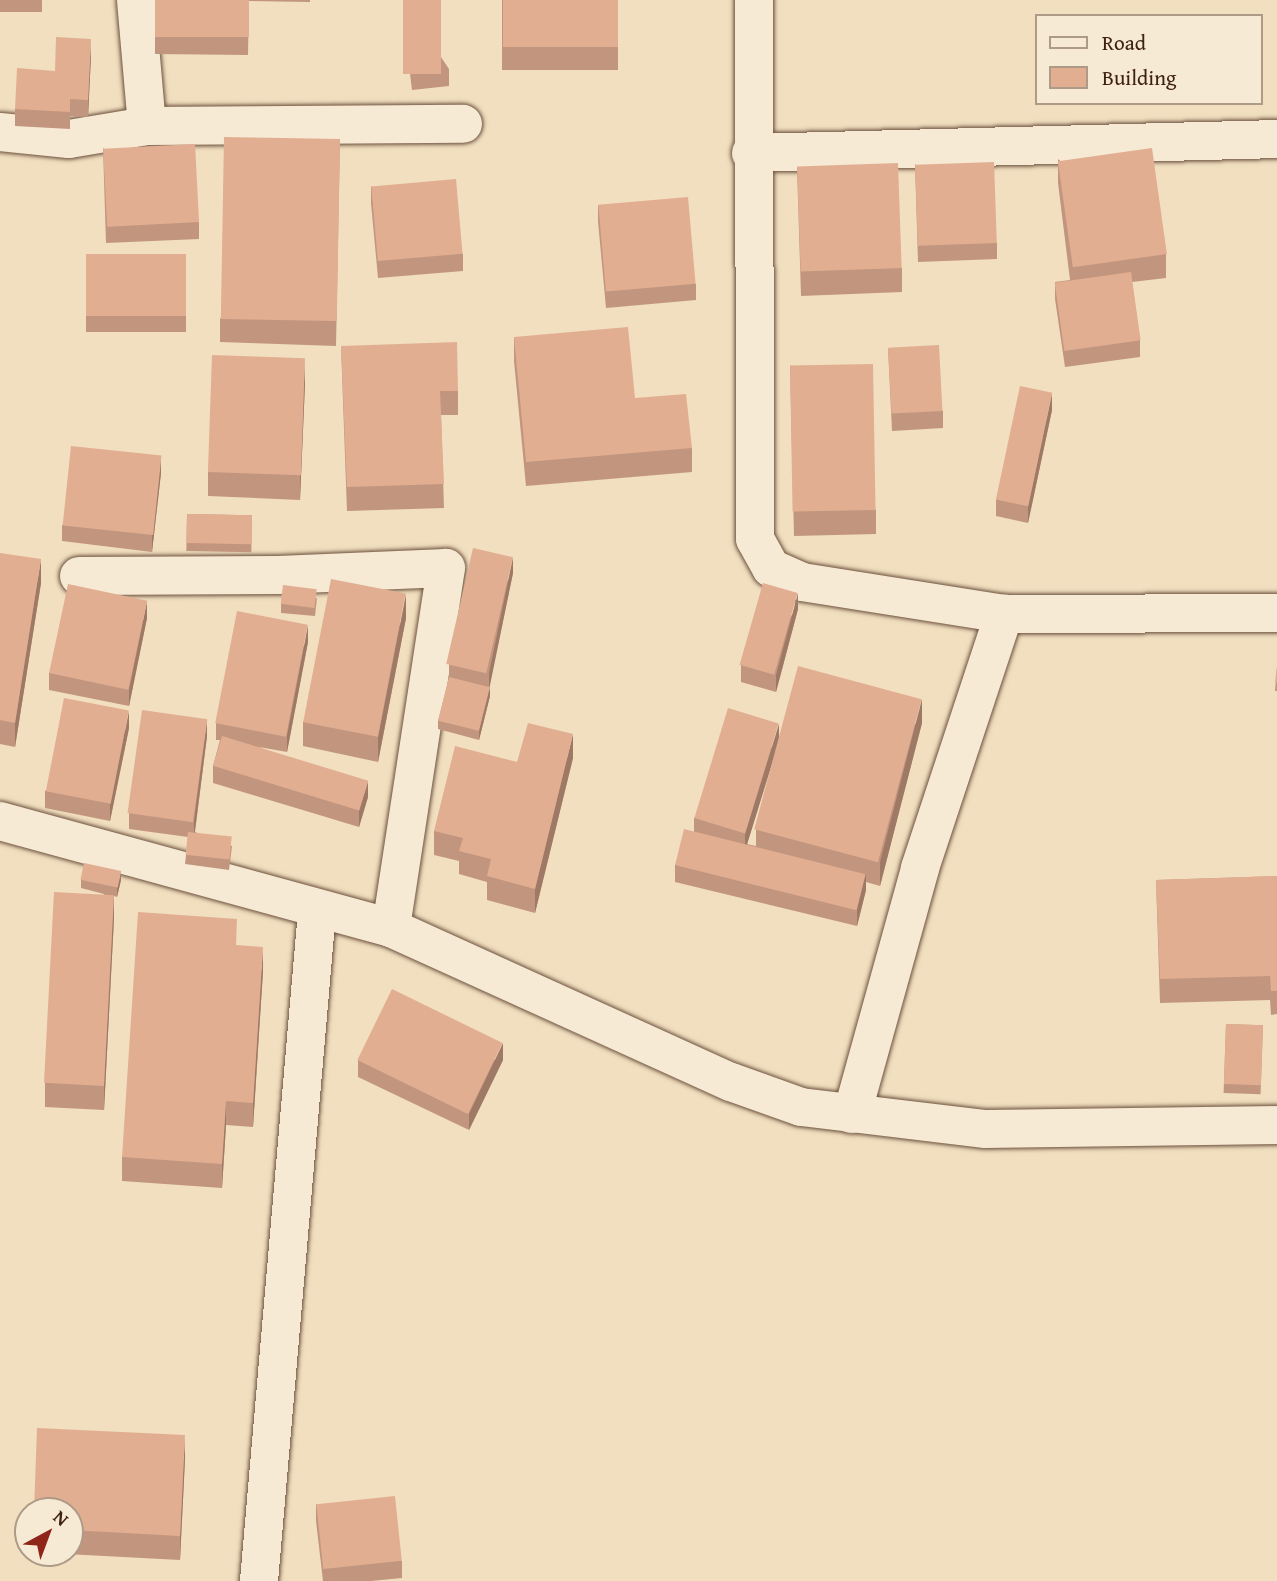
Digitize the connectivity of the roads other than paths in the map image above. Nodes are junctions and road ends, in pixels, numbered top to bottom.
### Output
1 (136, 0) edge
2 (754, 0) edge
3 (463, 124) dead end
4 (147, 126) junction
5 (0, 132) edge
6 (1277, 139) edge
7 (751, 153) junction
8 (79, 576) dead end
9 (1277, 613) edge
10 (1004, 614) junction
11 (0, 821) edge
12 (317, 911) junction
13 (391, 928) junction
14 (852, 1114) junction
15 (1277, 1125) edge
16 (259, 1581) edge

1 - 4 street
2 - 7 street
3 - 4 street
4 - 5 street
6 - 7 street
7 - 10 street
8 - 13 street
9 - 10 street
10 - 14 street
11 - 12 street
12 - 13 street
12 - 16 street
13 - 14 street
14 - 15 street

